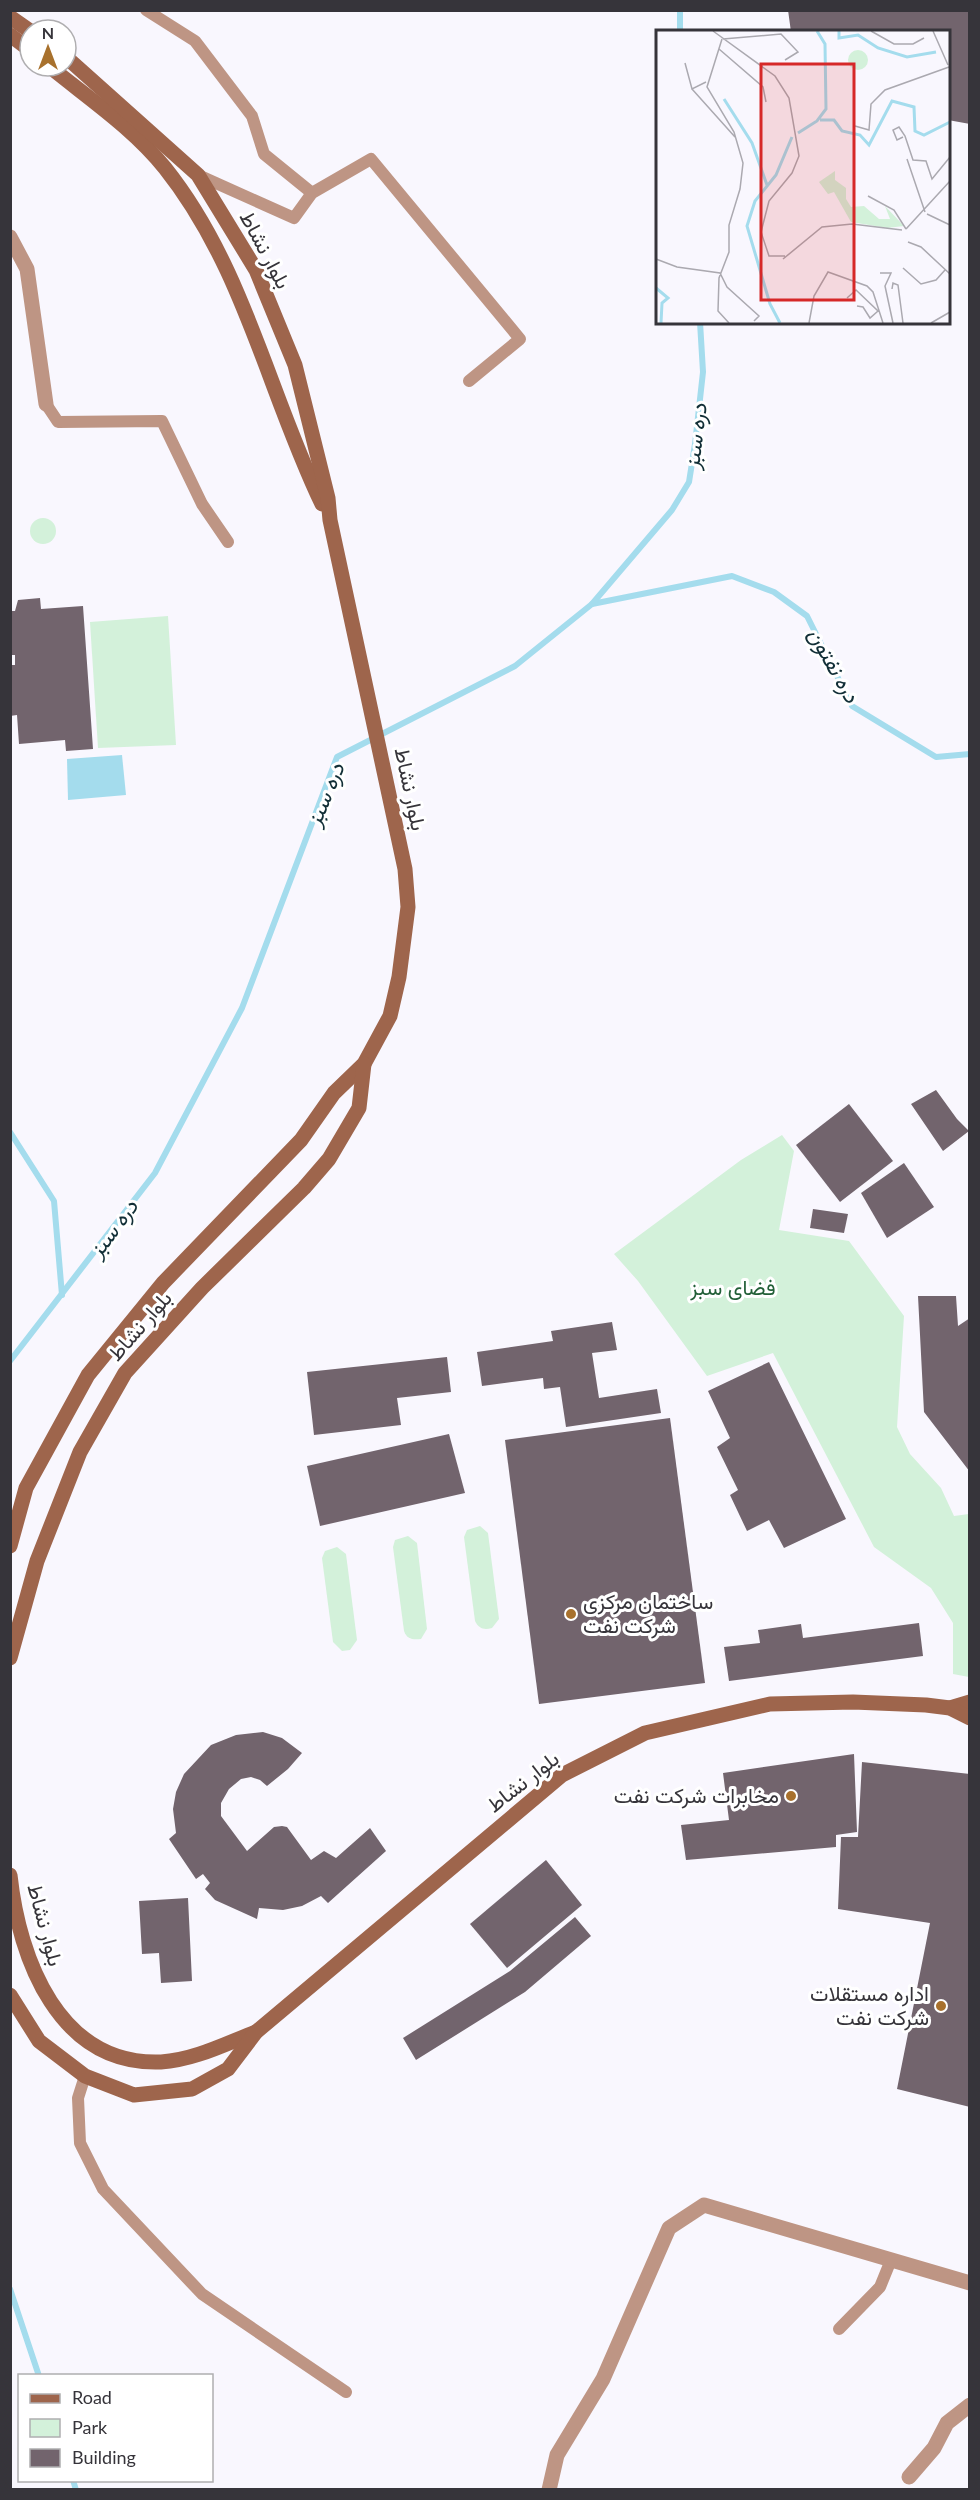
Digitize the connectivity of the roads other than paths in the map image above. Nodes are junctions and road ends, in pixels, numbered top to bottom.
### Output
1 (146, 10) edge
2 (78, 68) edge
3 (64, 78) edge
4 (198, 175) junction
5 (312, 193) junction
6 (10, 237) edge
7 (469, 381) dead end
8 (46, 404) joint
9 (330, 520) junction
10 (228, 542) dead end
11 (364, 1064) junction
12 (10, 1546) edge
13 (10, 1658) edge
14 (969, 1702) edge
15 (950, 1708) junction
16 (969, 1718) edge
17 (10, 1875) edge
18 (10, 1995) edge
19 (256, 2032) junction
20 (85, 2076) junction
21 (891, 2260) junction
22 (969, 2283) edge
23 (839, 2329) dead end
24 (346, 2392) dead end
25 (969, 2405) edge
26 (909, 2477) dead end
27 (549, 2490) edge

1 - 5 lane
2 - 4 main road, بلوار نشاط
3 - 9 main road, بلوار نشاط
4 - 5 lane
4 - 9 main road, بلوار نشاط
5 - 7 lane
6 - 8 street
8 - 10 lane
9 - 11 main road, بلوار نشاط
11 - 12 main road, بلوار نشاط
11 - 13 main road, بلوار نشاط
14 - 15 main road, بلوار نشاط
15 - 16 main road, بلوار نشاط
15 - 19 main road, بلوار نشاط
17 - 19 main road, بلوار نشاط
18 - 20 main road, بلوار نشاط
19 - 20 main road, بلوار نشاط
20 - 24 lane
21 - 22 street
21 - 23 lane
21 - 27 street
25 - 26 street

